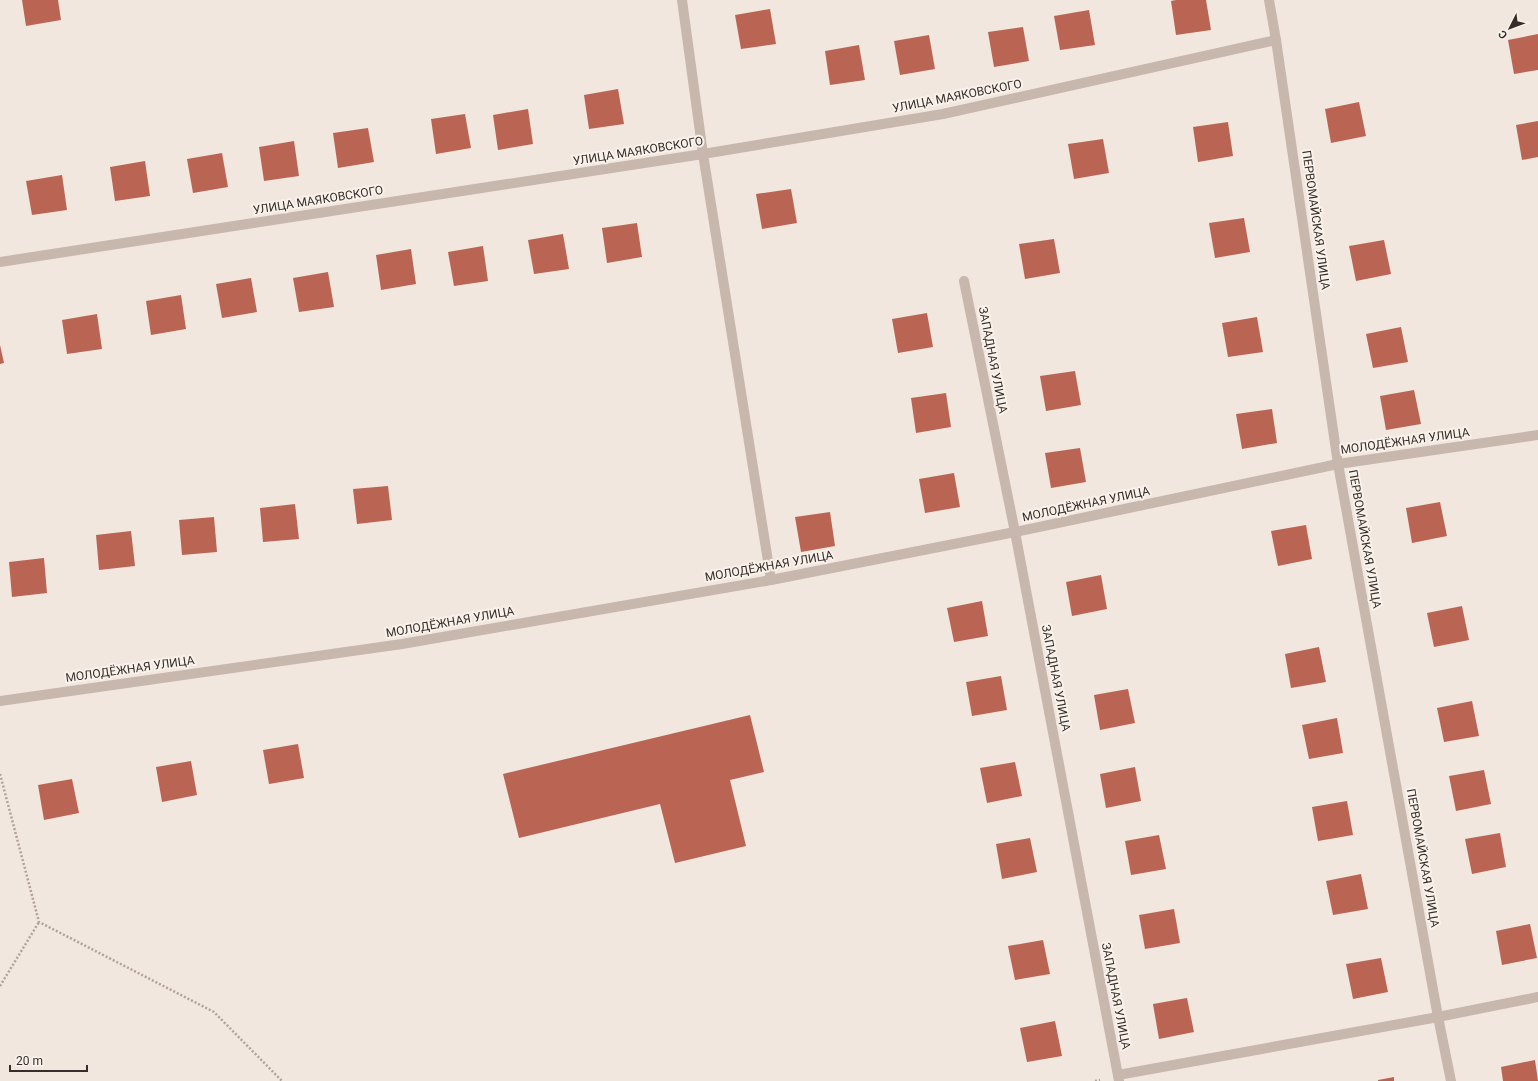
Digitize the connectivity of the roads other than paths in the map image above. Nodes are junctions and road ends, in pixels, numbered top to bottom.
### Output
1 (682, 0) edge
2 (1269, 0) edge
3 (1276, 40) junction
4 (703, 154) junction
5 (0, 262) edge
6 (964, 281) dead end
7 (1538, 435) edge
8 (1338, 464) junction
9 (1015, 532) junction
10 (771, 580) junction
11 (0, 701) edge
12 (1538, 998) edge
13 (1438, 1017) junction
14 (1119, 1078) edge
15 (1451, 1081) edge

1 - 4 street
2 - 3 street, ПЕРВОМАЙСКАЯ УЛИЦА
3 - 4 street, УЛИЦА МАЯКОВСКОГО
3 - 8 street, ПЕРВОМАЙСКАЯ УЛИЦА
4 - 5 street, УЛИЦА МАЯКОВСКОГО
4 - 10 street
6 - 9 street, ЗАПАДНАЯ УЛИЦА
7 - 8 street, МОЛОДЁЖНАЯ УЛИЦА
8 - 9 street, МОЛОДЁЖНАЯ УЛИЦА
8 - 13 street, ПЕРВОМАЙСКАЯ УЛИЦА
9 - 10 street, МОЛОДЁЖНАЯ УЛИЦА
9 - 14 street, ЗАПАДНАЯ УЛИЦА
10 - 11 street, МОЛОДЁЖНАЯ УЛИЦА
12 - 13 street
13 - 14 street
13 - 15 street, ПЕРВОМАЙСКАЯ УЛИЦА

